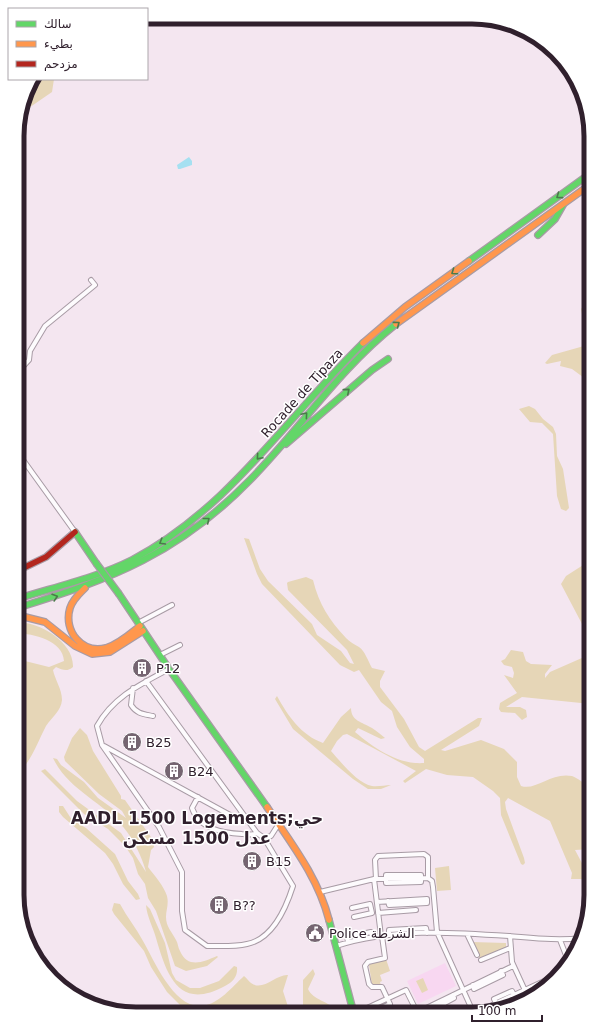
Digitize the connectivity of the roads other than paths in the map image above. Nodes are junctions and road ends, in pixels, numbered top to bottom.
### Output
1 (584, 178) edge
2 (584, 190) edge
3 (584, 193) edge
4 (577, 195) junction
5 (564, 204) junction
6 (538, 235) dead end
7 (91, 280) dead end
8 (388, 358) dead end
9 (24, 365) edge
10 (274, 452) junction
11 (24, 461) edge
12 (75, 532) junction
13 (24, 567) edge
14 (102, 581) junction
15 (24, 597) edge
16 (172, 605) dead end
17 (24, 606) edge
18 (24, 617) edge
19 (140, 627) junction
20 (180, 645) dead end
21 (160, 655) junction
22 (169, 669) junction
23 (146, 681) junction
24 (133, 688) junction
25 (153, 716) dead end
26 (102, 745) junction
27 (198, 797) junction
28 (248, 821) junction
29 (278, 825) junction
30 (257, 833) junction
31 (264, 838) junction
32 (428, 871) junction
33 (428, 878) junction
34 (375, 879) junction
35 (433, 884) junction
36 (320, 892) junction
37 (388, 901) junction
38 (377, 905) junction
39 (352, 908) dead end
40 (371, 908) junction
41 (416, 910) dead end
42 (378, 913) junction
43 (354, 917) dead end
44 (437, 932) junction
45 (467, 934) junction
46 (381, 936) junction
47 (510, 936) junction
48 (575, 939) edge
49 (560, 940) junction
50 (336, 946) junction
51 (510, 948) junction
52 (477, 955) dead end
53 (566, 955) edge
54 (481, 960) dead end
55 (513, 966) junction
56 (543, 982) edge
57 (464, 990) junction
58 (524, 990) junction
59 (526, 993) edge
60 (515, 994) junction
61 (517, 997) edge
62 (388, 998) junction
63 (442, 1002) junction
64 (492, 1005) edge
65 (352, 1007) edge
66 (369, 1007) edge
67 (383, 1007) edge
68 (413, 1007) edge
69 (430, 1007) edge
70 (434, 1007) edge
71 (445, 1007) edge
72 (472, 1007) edge

1 -> 15 main road, Rocade de Tipaza
2 - 4 main road, Rocade de Tipaza
3 - 4 main road
4 - 5 main road, Rocade de Tipaza
5 - 6 main road
10 -> 5 main road, Rocade de Tipaza
7 - 9 street
10 -> 8 main road
14 -> 10 main road, Rocade de Tipaza
11 - 12 street
12 - 13 main road
12 - 19 main road, bridge
17 -> 14 main road, Rocade de Tipaza
14 - 19 main road
16 - 19 street
18 - 19 main road
19 - 21 main road
20 - 21 street
21 - 22 main road
22 - 23 street
22 - 29 main road
23 - 24 street
23 - 28 street
24 - 25 street
24 - 26 street
26 - 27 street
26 - 31 street
27 - 28 street
27 - 30 street
28 - 30 street
29 - 31 street
29 - 36 main road
30 - 31 street
32 - 33 street
32 - 34 street
32 - 35 street
33 - 34 street
33 - 35 street
34 - 36 street
34 - 38 street
35 - 44 street
36 - 50 main road
37 - 37 street
37 - 38 street
38 - 40 street
38 - 42 street
39 - 40 street
40 - 43 street
41 - 42 street
42 - 46 street
44 - 45 street
44 - 46 street
44 - 57 street
45 - 47 street
45 - 52 street
46 - 50 street
46 - 62 street
47 - 49 street
47 - 51 street
48 - 49 street
49 - 53 street
50 - 65 main road
51 - 54 street
51 - 55 street
55 - 57 street
55 - 58 street
56 - 58 street
57 - 63 street
57 - 72 street
58 - 59 street
58 - 60 street
60 - 61 street
60 - 64 street
62 - 66 street
62 - 67 street
62 - 68 street
63 - 69 street
63 - 70 street
63 - 71 street

